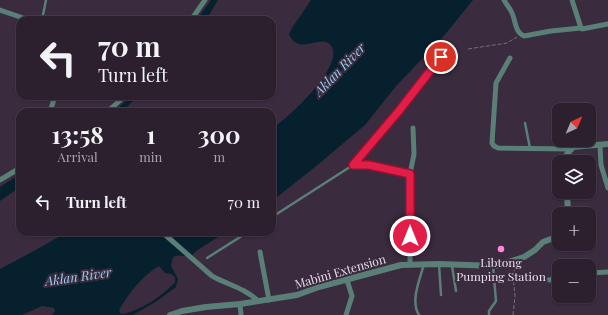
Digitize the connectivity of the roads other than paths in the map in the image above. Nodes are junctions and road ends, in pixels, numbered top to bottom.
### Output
1 (46, 0) edge
2 (205, 0) edge
3 (504, 0) edge
4 (572, 0) edge
5 (0, 10) edge
6 (17, 16) edge
7 (43, 16) edge
8 (194, 16) edge
9 (608, 24) edge
10 (581, 28) junction
11 (441, 57) dead end
12 (510, 58) dead end
13 (120, 100) edge
14 (112, 108) edge
15 (525, 123) dead end
16 (413, 128) dead end
17 (608, 144) edge
18 (600, 145) junction
19 (530, 148) junction
20 (570, 149) junction
21 (567, 155) edge
22 (353, 165) junction
23 (16, 170) edge
24 (410, 174) junction
25 (0, 180) edge
26 (608, 188) edge
27 (276, 214) edge
28 (167, 236) edge
29 (242, 236) edge
30 (552, 239) edge
31 (260, 252) dead end
32 (207, 258) dead end
33 (410, 264) junction
34 (424, 264) junction
35 (439, 264) junction
36 (452, 264) junction
37 (493, 266) junction
38 (608, 272) edge
39 (596, 273) edge
40 (552, 279) edge
41 (348, 280) junction
42 (549, 280) dead end
43 (456, 291) dead end
44 (440, 295) dead end
45 (269, 300) junction
46 (258, 301) junction
47 (240, 304) junction
48 (170, 315) edge
49 (240, 315) edge
50 (346, 315) edge
51 (419, 315) edge
52 (489, 315) edge

1 - 7 lane
2 - 8 street
3 - 10 street
4 - 10 street
5 - 6 street
9 - 10 street
11 - 22 lane
12 - 19 street
13 - 14 street
15 - 19 lane
16 - 24 street
17 - 18 street
18 - 20 street
18 - 26 street
19 - 20 street
20 - 21 street
22 - 24 lane
22 - 27 lane
23 - 25 street
24 - 33 street
28 - 46 street
29 - 32 lane
30 - 37 street, Mabini Extension
31 - 45 street
33 - 34 street, Mabini Extension
33 - 41 street, Mabini Extension
34 - 35 street, Mabini Extension
34 - 51 lane
35 - 36 street, Mabini Extension
35 - 44 lane
36 - 37 street, Mabini Extension
36 - 43 lane
37 - 52 lane
38 - 39 street
40 - 42 street
41 - 45 street, Mabini Extension
41 - 50 street
45 - 46 street, Mabini Extension
46 - 47 street, Mabini Extension
47 - 48 street, Mabini Extension
47 - 49 street

